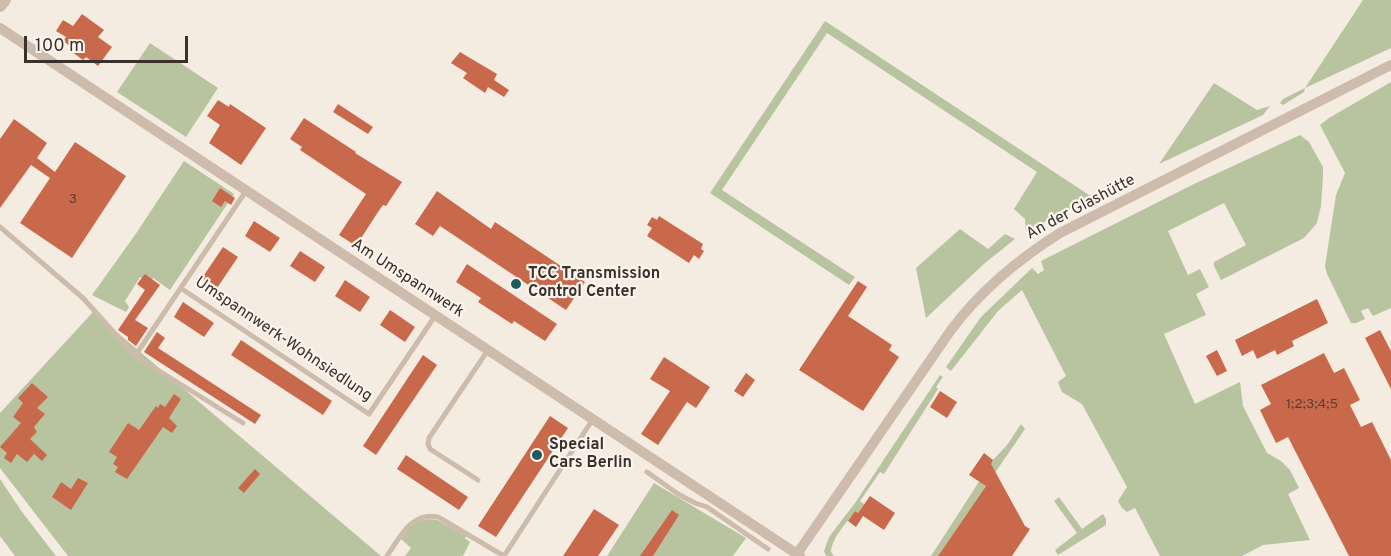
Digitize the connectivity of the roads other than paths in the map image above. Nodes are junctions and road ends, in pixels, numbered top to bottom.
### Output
1 (5, 0) edge
2 (0, 6) edge
3 (0, 28) edge
4 (1391, 64) edge
5 (247, 190) junction
6 (0, 227) edge
7 (182, 289) junction
8 (435, 315) junction
9 (488, 350) junction
10 (135, 356) junction
11 (593, 419) junction
12 (243, 423) dead end
13 (647, 472) dead end
14 (478, 480) dead end
15 (768, 549) dead end
16 (798, 555) edge
17 (387, 556) edge
18 (504, 556) edge

1 - 2 street
3 - 5 street, Am Umspannwerk
4 - 16 street, An der Glashütte
5 - 7 lane, Umspannwerk-Wohnsiedlung
5 - 8 street, Am Umspannwerk
6 - 10 lane
7 - 8 lane, Umspannwerk-Wohnsiedlung
7 - 10 lane
8 - 9 street, Am Umspannwerk
9 - 11 street, Am Umspannwerk
9 - 14 lane
10 - 12 lane
11 - 16 street, Am Umspannwerk
11 - 18 lane
13 - 15 lane
17 - 18 lane

